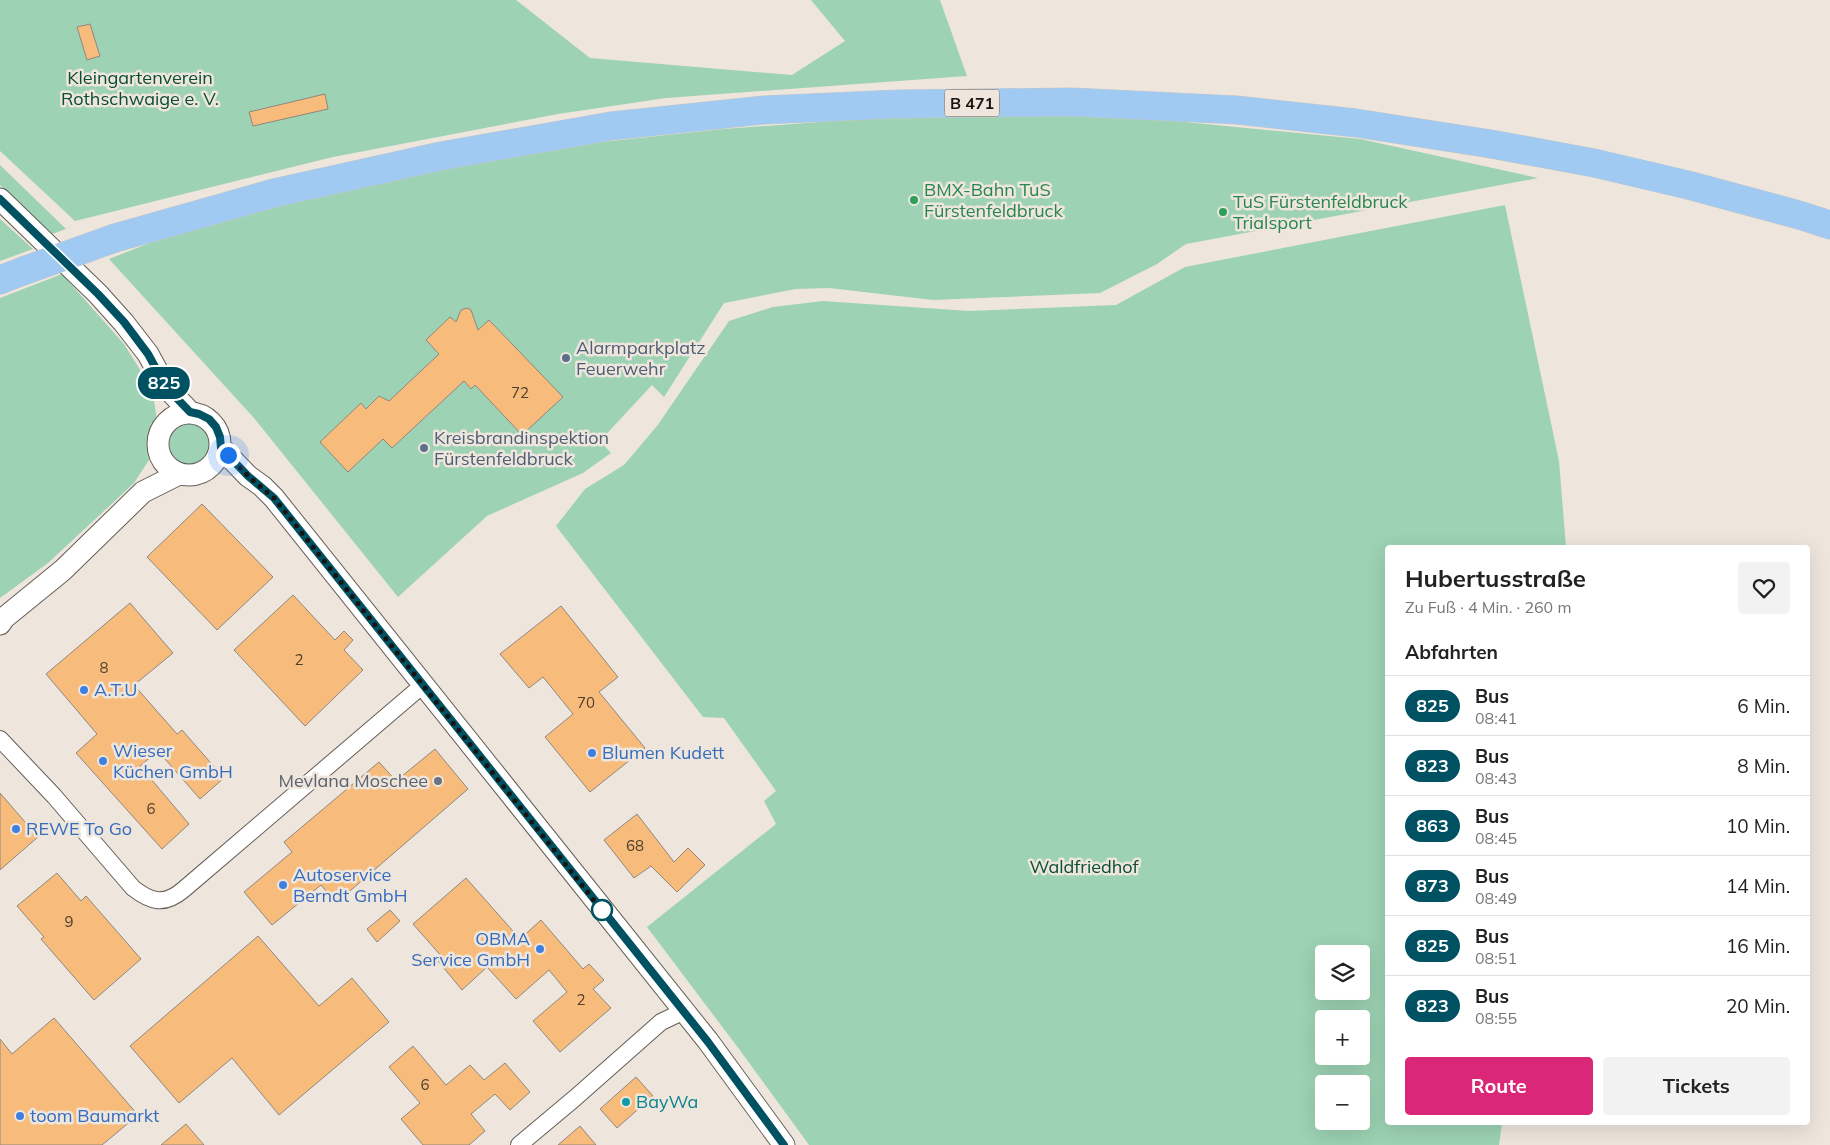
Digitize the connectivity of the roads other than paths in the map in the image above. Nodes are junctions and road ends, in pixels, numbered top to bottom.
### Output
1 (0, 199) edge
2 (1830, 225) edge
3 (12, 276) edge
4 (166, 387) junction
5 (190, 412) junction
6 (167, 421) junction
7 (221, 448) junction
8 (160, 455) junction
9 (208, 469) junction
10 (180, 474) junction
11 (248, 476) junction
12 (143, 492) junction
13 (1, 620) edge
14 (423, 685) junction
15 (1, 740) edge
16 (682, 1012) junction
17 (519, 1145) edge
18 (784, 1145) edge

1 - 4 street
2 - 3 highway, B 471, bridge
4 - 5 street
4 - 6 street
5 - 6 street
5 - 7 street
6 - 8 street
7 - 9 street
7 - 11 street
8 - 10 street
8 - 12 street
9 - 10 street
9 - 11 street
10 - 12 street
11 - 14 street
12 - 13 street
14 - 15 street
14 - 16 street
16 - 17 street
16 - 18 street

